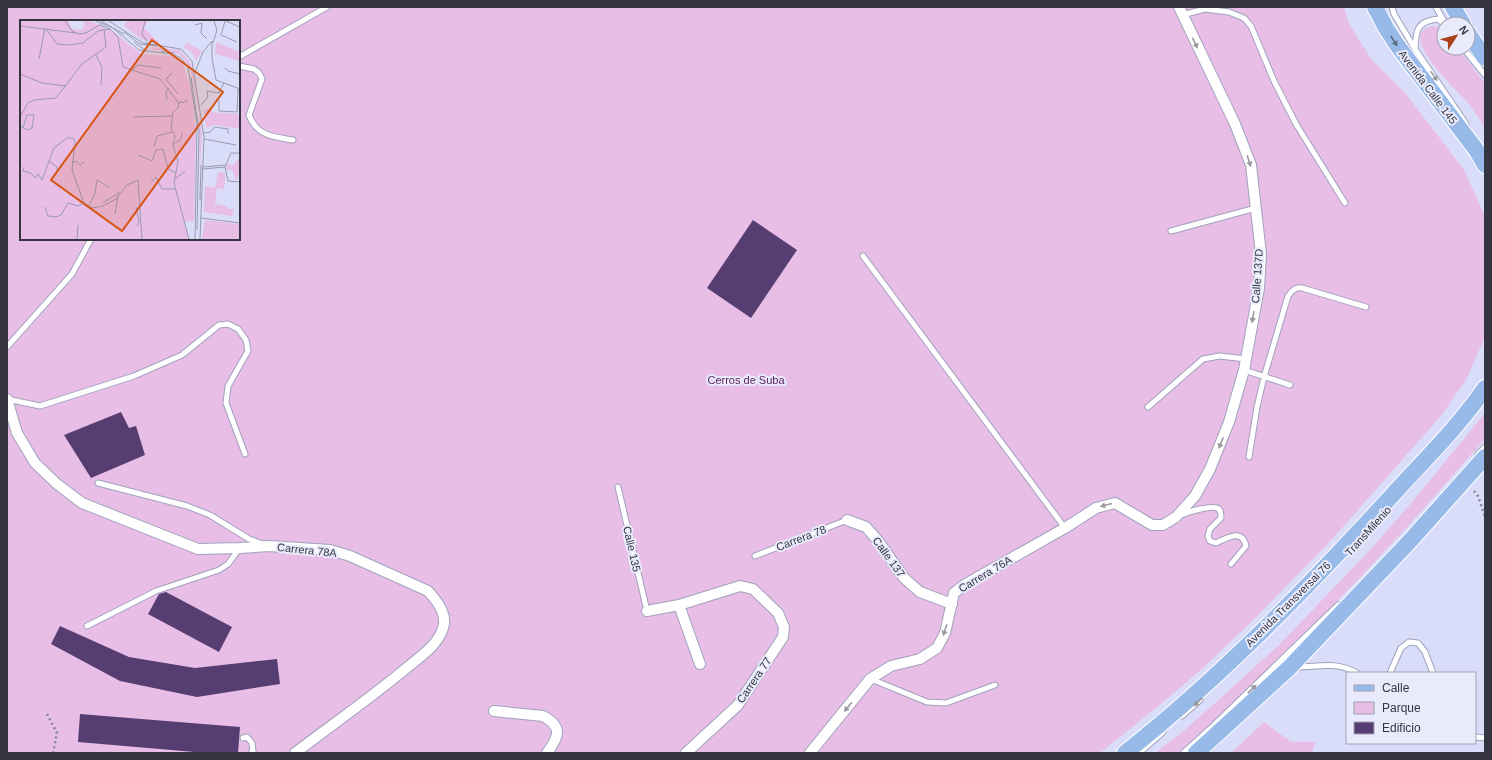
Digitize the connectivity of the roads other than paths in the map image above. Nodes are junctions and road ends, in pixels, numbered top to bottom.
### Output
1 (328, 7) edge
2 (1375, 7) edge
3 (1392, 7) edge
4 (1436, 7) edge
5 (1453, 7) edge
6 (1181, 11) edge
7 (1441, 16) edge
8 (1458, 16) edge
9 (1436, 19) edge
10 (1476, 45) edge
11 (1415, 49) junction
12 (240, 56) edge
13 (1470, 56) edge
14 (1485, 58) edge
15 (240, 66) edge
16 (1485, 75) edge
17 (1471, 131) dead end
18 (293, 140) dead end
19 (1482, 147) dead end
20 (1485, 152) edge
21 (1485, 165) edge
22 (1345, 204) dead end
23 (1256, 208) junction
24 (1171, 231) dead end
25 (90, 240) edge
26 (863, 256) dead end
27 (1366, 307) dead end
28 (7, 347) edge
29 (1246, 359) junction
30 (1244, 370) junction
31 (1264, 377) junction
32 (1290, 385) dead end
33 (1485, 388) edge
34 (7, 399) edge
35 (1148, 407) dead end
36 (1464, 425) dead end
37 (1485, 447) edge
38 (245, 454) dead end
39 (1249, 457) dead end
40 (1480, 457) edge
41 (1424, 470) dead end
42 (98, 483) dead end
43 (618, 487) dead end
44 (1176, 517) junction
45 (847, 520) joint
46 (1152, 525) joint
47 (1065, 528) junction
48 (1413, 528) dead end
49 (269, 546) junction
50 (240, 548) junction
51 (1392, 551) dead end
52 (755, 556) dead end
53 (1231, 564) dead end
54 (1344, 599) dead end
55 (952, 604) junction
56 (679, 605) junction
57 (647, 611) joint
58 (87, 626) dead end
59 (700, 664) dead end
60 (1289, 668) junction
61 (1355, 672) edge
62 (1390, 672) edge
63 (1433, 672) edge
64 (870, 679) junction
65 (995, 685) dead end
66 (1206, 695) dead end
67 (494, 711) dead end
68 (1178, 720) dead end
69 (1166, 729) dead end
70 (243, 738) dead end
71 (251, 753) edge
72 (295, 753) edge
73 (547, 753) edge
74 (686, 753) edge
75 (810, 753) edge
76 (1125, 753) edge
77 (1139, 753) edge
78 (1183, 753) edge
79 (1196, 753) edge

1 - 12 lane
2 -> 21 main road, Avenida Calle 145
3 - 11 lane
4 - 7 lane
5 - 8 main road
6 - 22 lane
6 -> 23 street, Calle 137D
9 - 11 lane
10 - 14 main road
11 -> 17 lane
13 - 16 lane
15 - 18 lane
19 - 20 lane
23 - 24 lane
23 -> 29 street, Calle 137D
25 - 28 lane
26 - 47 lane
27 - 31 lane
29 - 30 street, Calle 137D
29 - 35 lane
30 - 31 lane
30 -> 44 street, Calle 137D
31 - 32 lane
31 - 39 lane
33 - 76 main road, Avenida Transversal 76
34 - 38 lane
34 - 50 street, Carrera 78A
36 - 41 lane
37 - 40 lane
40 - 60 main road
42 - 49 lane
43 - 57 lane, Calle 135
44 - 46 street, Calle 137D
44 - 53 lane
45 - 52 lane, Carrera 78
45 - 55 street, Calle 137
46 -> 47 street, Carrera 76A
47 - 55 street, Carrera 76A
48 - 51 lane
49 - 50 street, Carrera 78A
49 - 72 street, Carrera 78A
50 - 58 lane
78 -> 54 lane
55 -> 64 street, Carrera 76A
56 - 57 street
56 - 59 street
56 - 74 street, Carrera 77
60 - 61 lane
60 - 79 main road
62 - 63 lane
64 - 65 lane
64 -> 75 street, Carrera 76A
66 -> 68 lane
67 - 73 street
69 - 77 lane
70 - 71 lane

